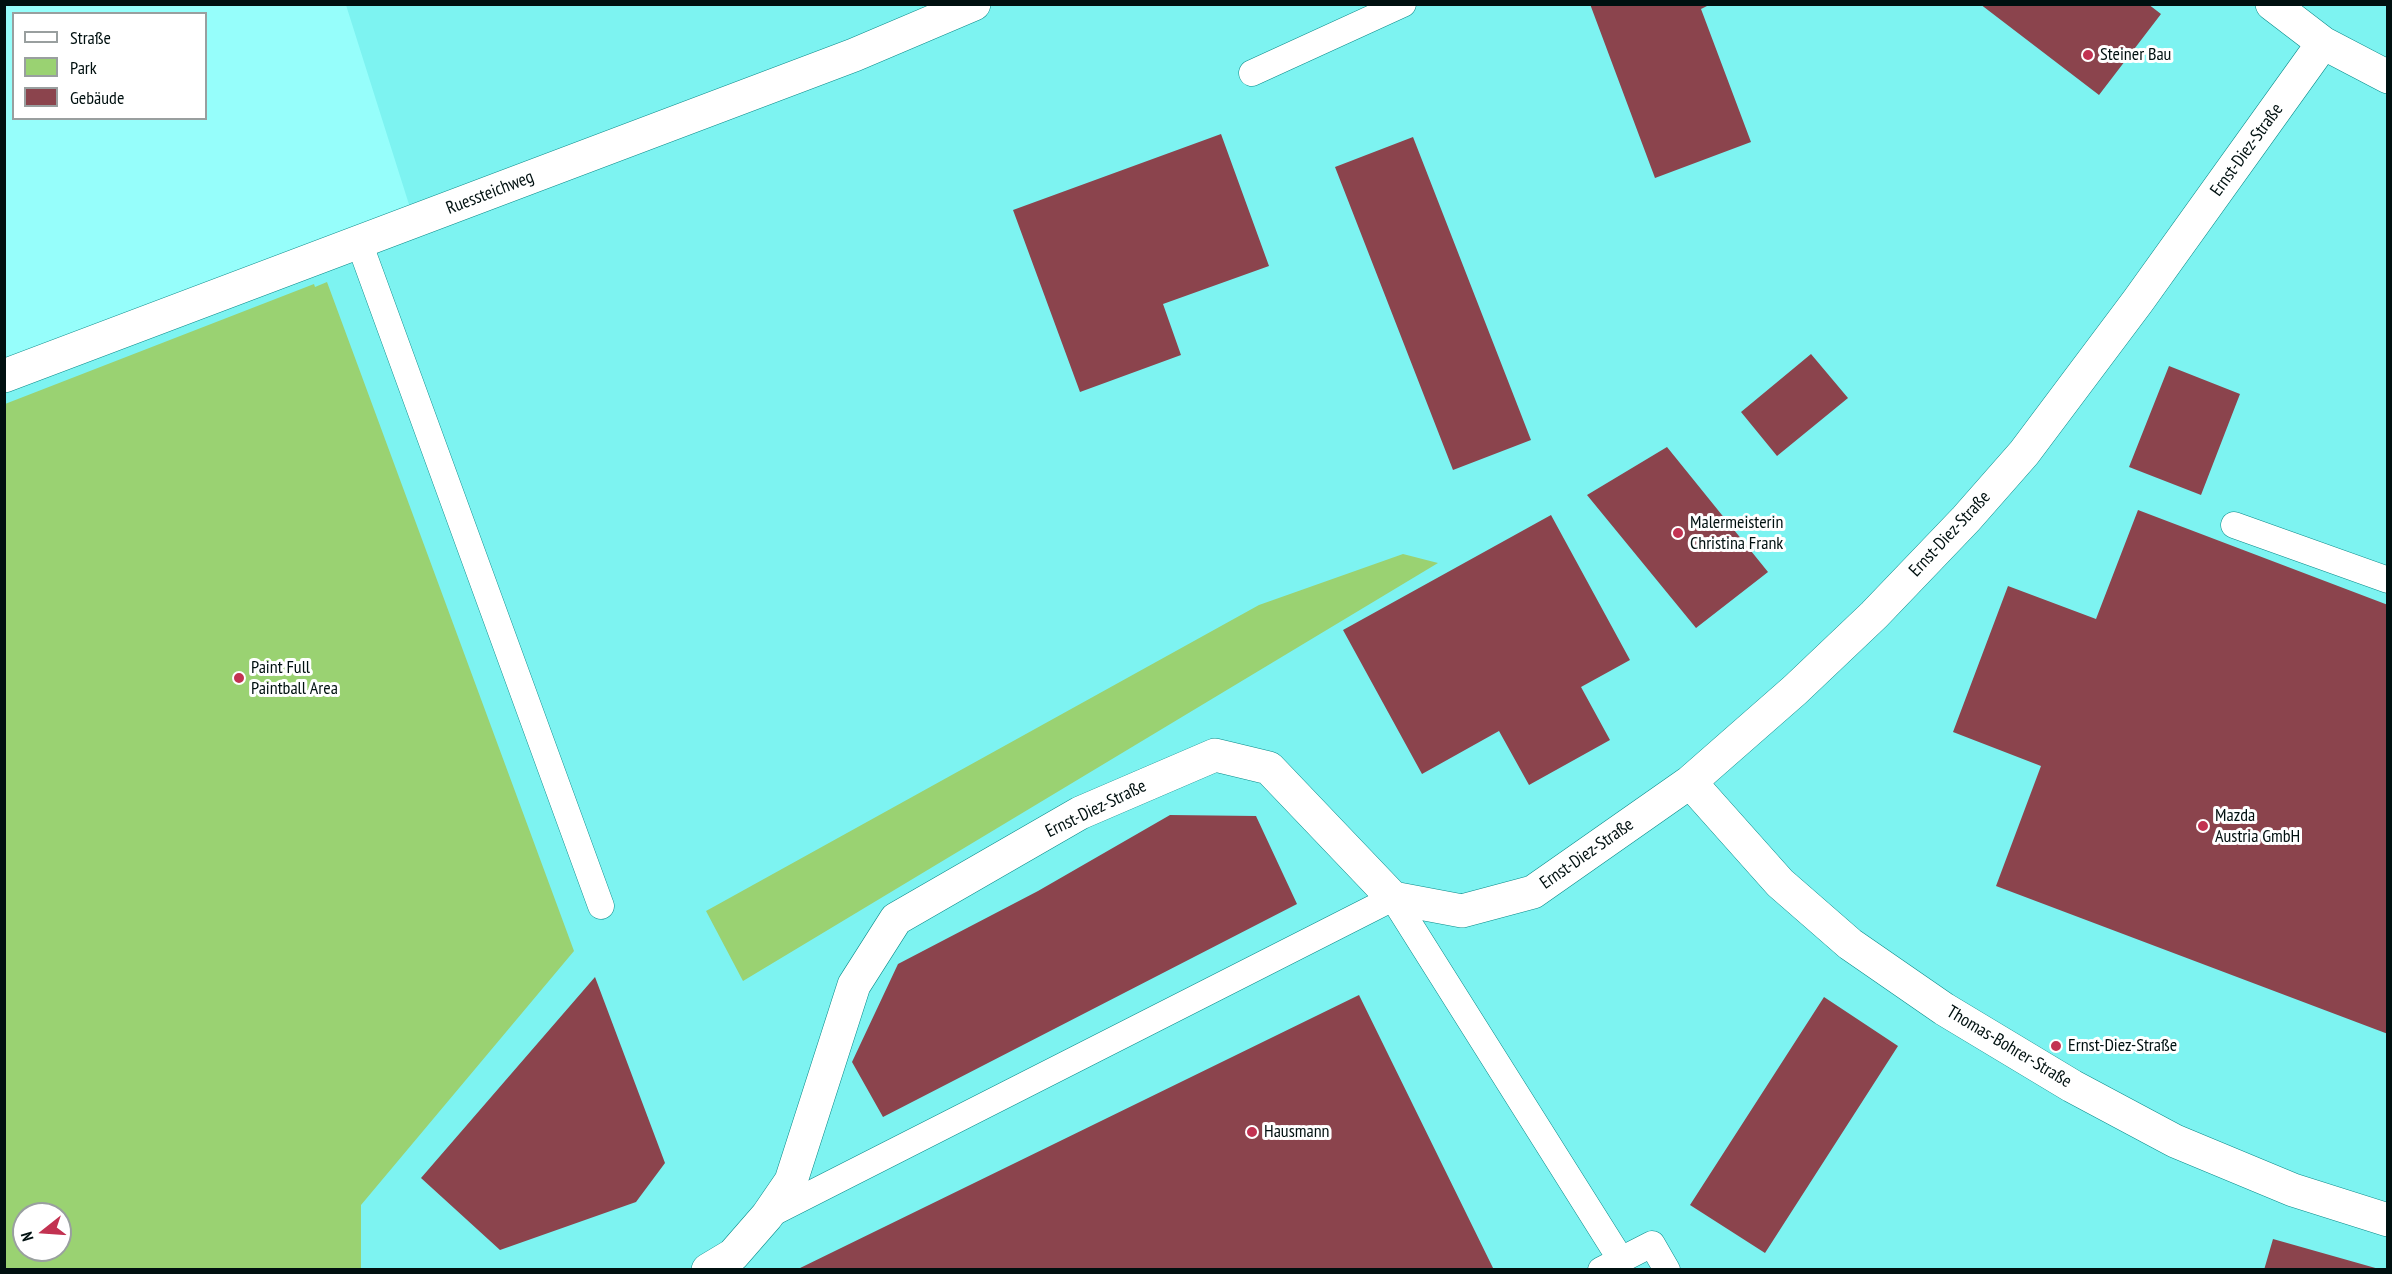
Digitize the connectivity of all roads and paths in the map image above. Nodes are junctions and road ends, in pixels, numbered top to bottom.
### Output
1 (974, 4) edge
2 (1403, 4) edge
3 (2272, 4) edge
4 (2323, 43) junction
5 (1252, 73) dead end
6 (2388, 77) edge
7 (359, 242) junction
8 (4, 376) edge
9 (2234, 525) dead end
10 (2388, 580) edge
11 (1690, 782) junction
12 (1393, 898) junction
13 (601, 906) dead end
14 (767, 1216) junction
15 (2388, 1220) edge
16 (1611, 1265) edge
17 (708, 1269) edge
18 (1666, 1269) edge

1 - 7 street, Ruessteichweg
2 - 5 lane
3 - 4 street
4 - 6 street
4 - 11 street, Ernst-Diez-Straße
7 - 8 street, Ruessteichweg
7 - 13 lane
9 - 10 lane
11 - 12 street, Ernst-Diez-Straße
11 - 15 street, Thomas-Bohrer-Straße
12 - 14 lane
12 - 14 street, Ernst-Diez-Straße
12 - 16 lane
14 - 17 street, Ernst-Diez-Straße
16 - 18 lane

